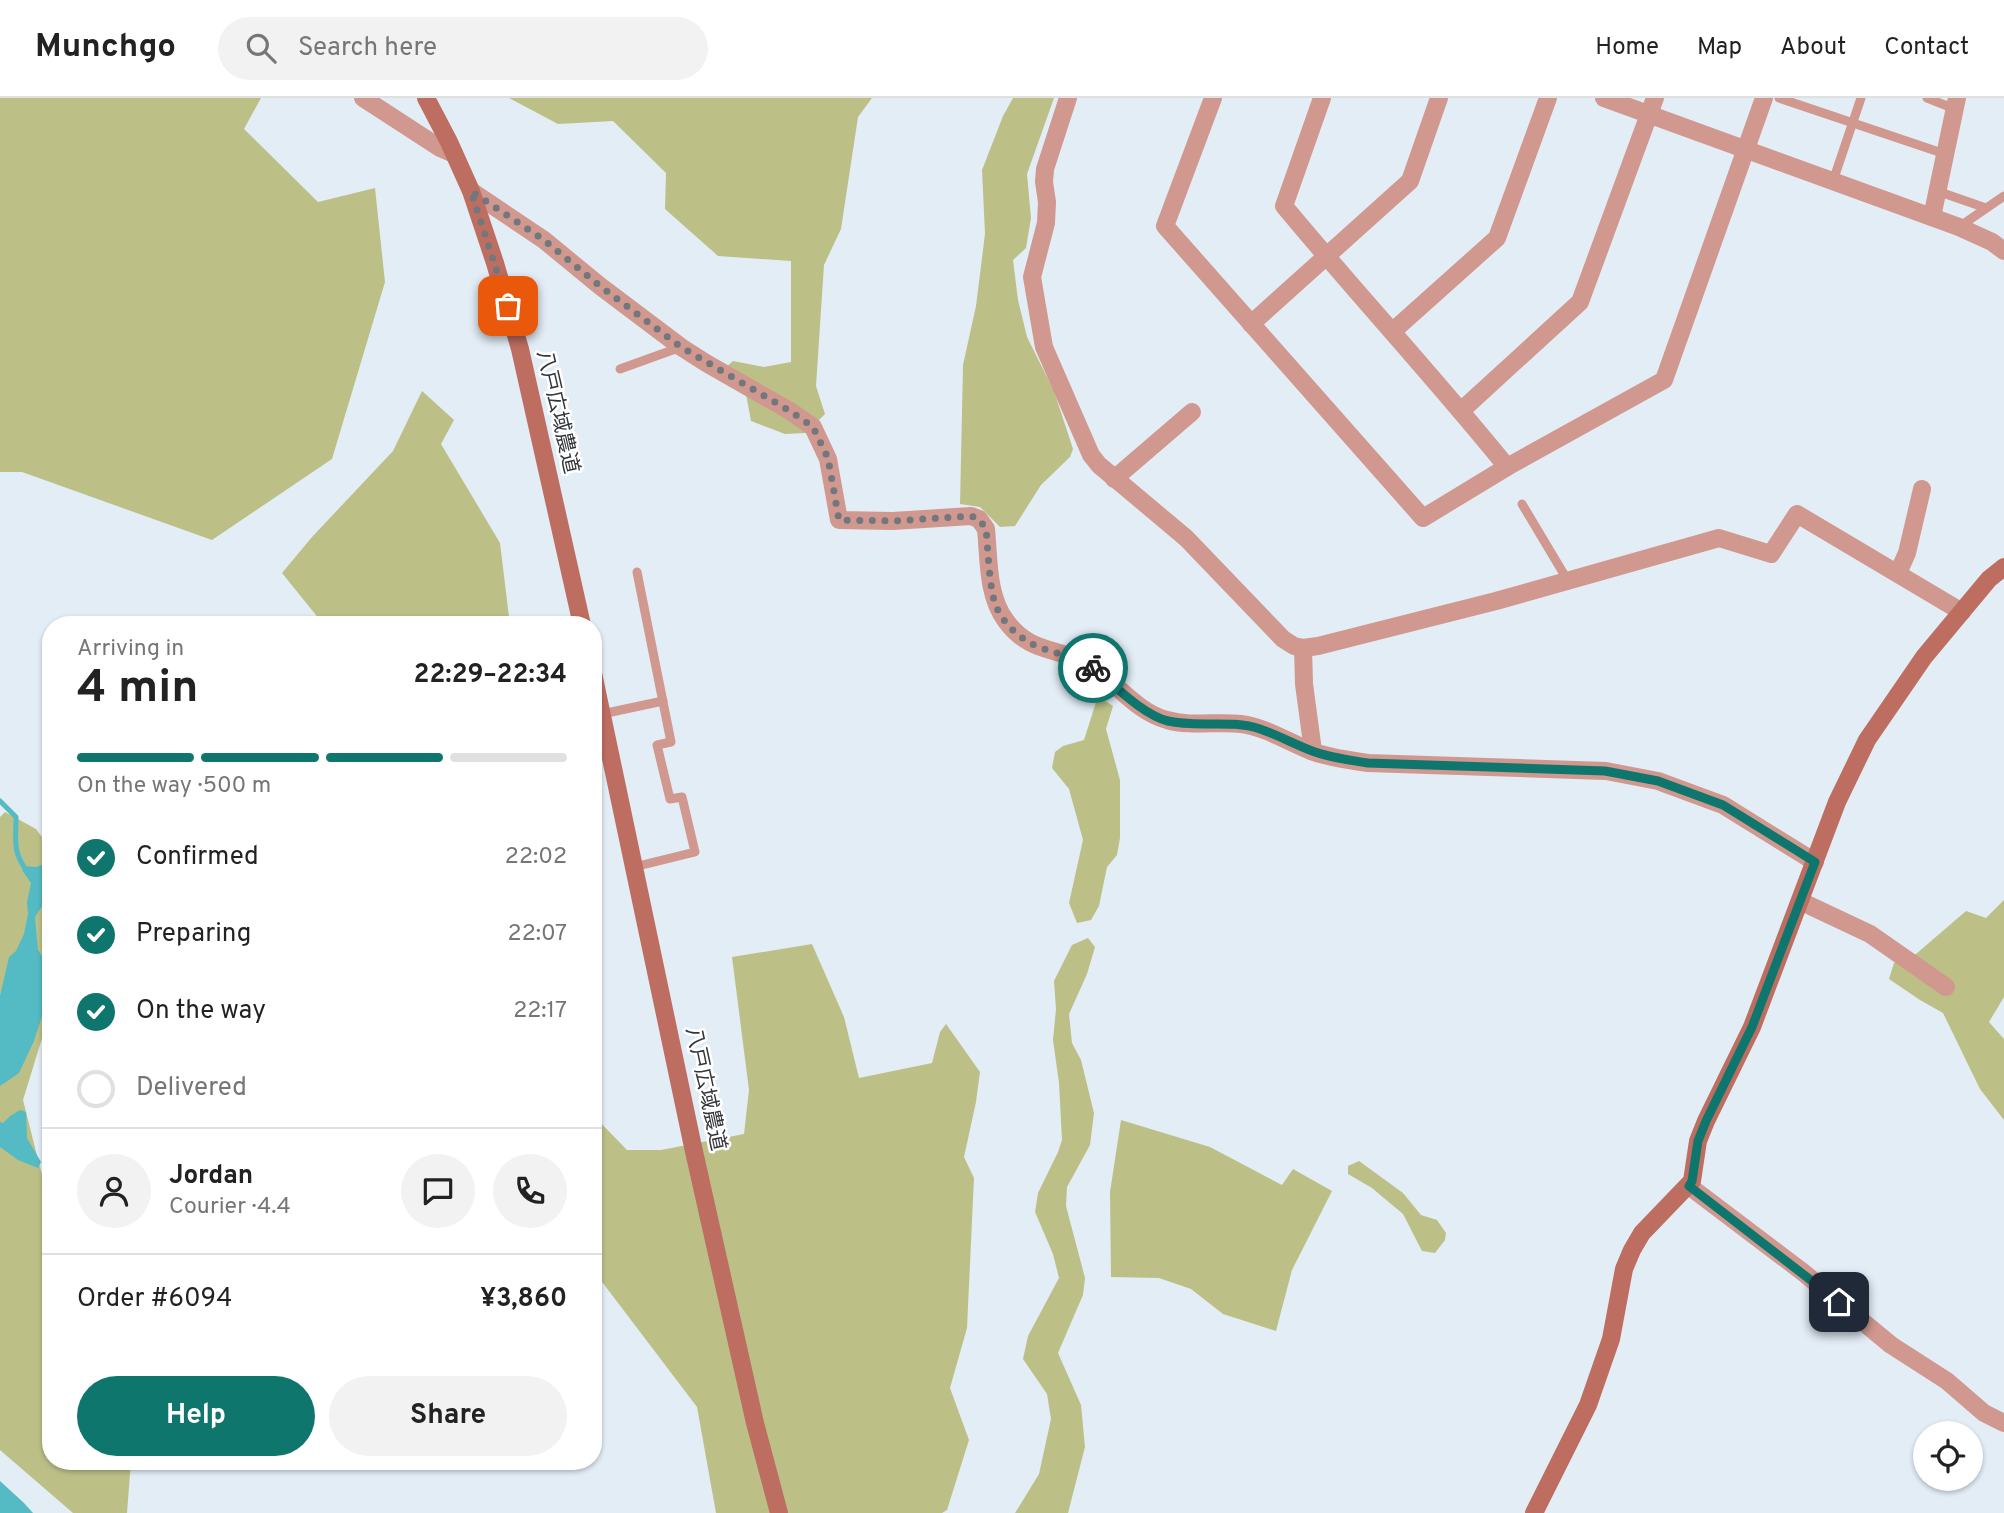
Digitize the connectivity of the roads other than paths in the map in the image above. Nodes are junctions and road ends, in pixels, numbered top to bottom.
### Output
1 (363, 98) edge
2 (426, 98) edge
3 (1068, 98) edge
4 (1213, 98) edge
5 (1322, 98) edge
6 (1439, 98) edge
7 (1548, 98) edge
8 (1604, 98) edge
9 (1764, 98) edge
10 (1780, 98) edge
11 (1861, 98) edge
12 (1927, 98) edge
13 (1956, 103) edge
14 (1652, 107) edge
15 (1853, 123) junction
16 (1745, 148) junction
17 (454, 154) junction
18 (1945, 154) junction
19 (1833, 181) junction
20 (471, 191) junction
21 (1937, 191) junction
22 (2002, 200) edge
23 (1986, 208) junction
24 (1932, 217) junction
25 (1959, 227) junction
26 (2004, 251) edge
27 (1326, 257) junction
28 (1251, 324) junction
29 (1393, 331) junction
30 (681, 347) junction
31 (620, 369) dead end
32 (1462, 410) junction
33 (1192, 412) dead end
34 (1507, 467) junction
35 (1114, 479) junction
36 (1922, 489) dead end
37 (1522, 504) dead end
38 (2004, 567) edge
39 (637, 572) dead end
40 (1898, 573) junction
41 (1569, 581) junction
42 (1962, 612) junction
43 (580, 616) edge
44 (1303, 648) junction
45 (663, 701) junction
46 (602, 714) joint
47 (1313, 751) junction
48 (1815, 862) junction
49 (634, 867) junction
50 (1800, 901) junction
51 (1946, 987) dead end
52 (1689, 1186) junction
53 (2004, 1423) edge
54 (779, 1513) edge
55 (1534, 1513) edge

1 - 17 street
2 - 17 street, 八戸広域農道
3 - 35 street
4 - 28 street
5 - 27 street
6 - 27 street
7 - 29 street
8 - 14 street
9 - 16 street
10 - 15 lane
11 - 15 lane
12 - 13 lane
13 - 18 street
14 - 16 street
14 - 32 street
15 - 18 lane
15 - 19 lane
16 - 19 street
16 - 34 street
17 - 20 street, 八戸広域農道
18 - 21 street
19 - 24 street
20 - 30 street
20 - 43 street, 八戸広域農道
21 - 23 lane
21 - 24 street
22 - 23 lane
23 - 25 lane
24 - 25 street
25 - 26 street
27 - 28 street
27 - 29 street
28 - 34 street
29 - 32 street
30 - 31 lane
30 - 47 street
32 - 34 street
33 - 35 street
35 - 44 street
36 - 40 street
37 - 41 lane
38 - 42 street
39 - 45 lane
40 - 41 street
40 - 42 street
41 - 44 street
42 - 48 street
44 - 47 street
45 - 46 lane
45 - 49 lane
46 - 49 street, 八戸広域農道
47 - 48 street
48 - 50 street
49 - 54 street, 八戸広域農道
50 - 51 street
50 - 52 street
52 - 53 street
52 - 55 street

